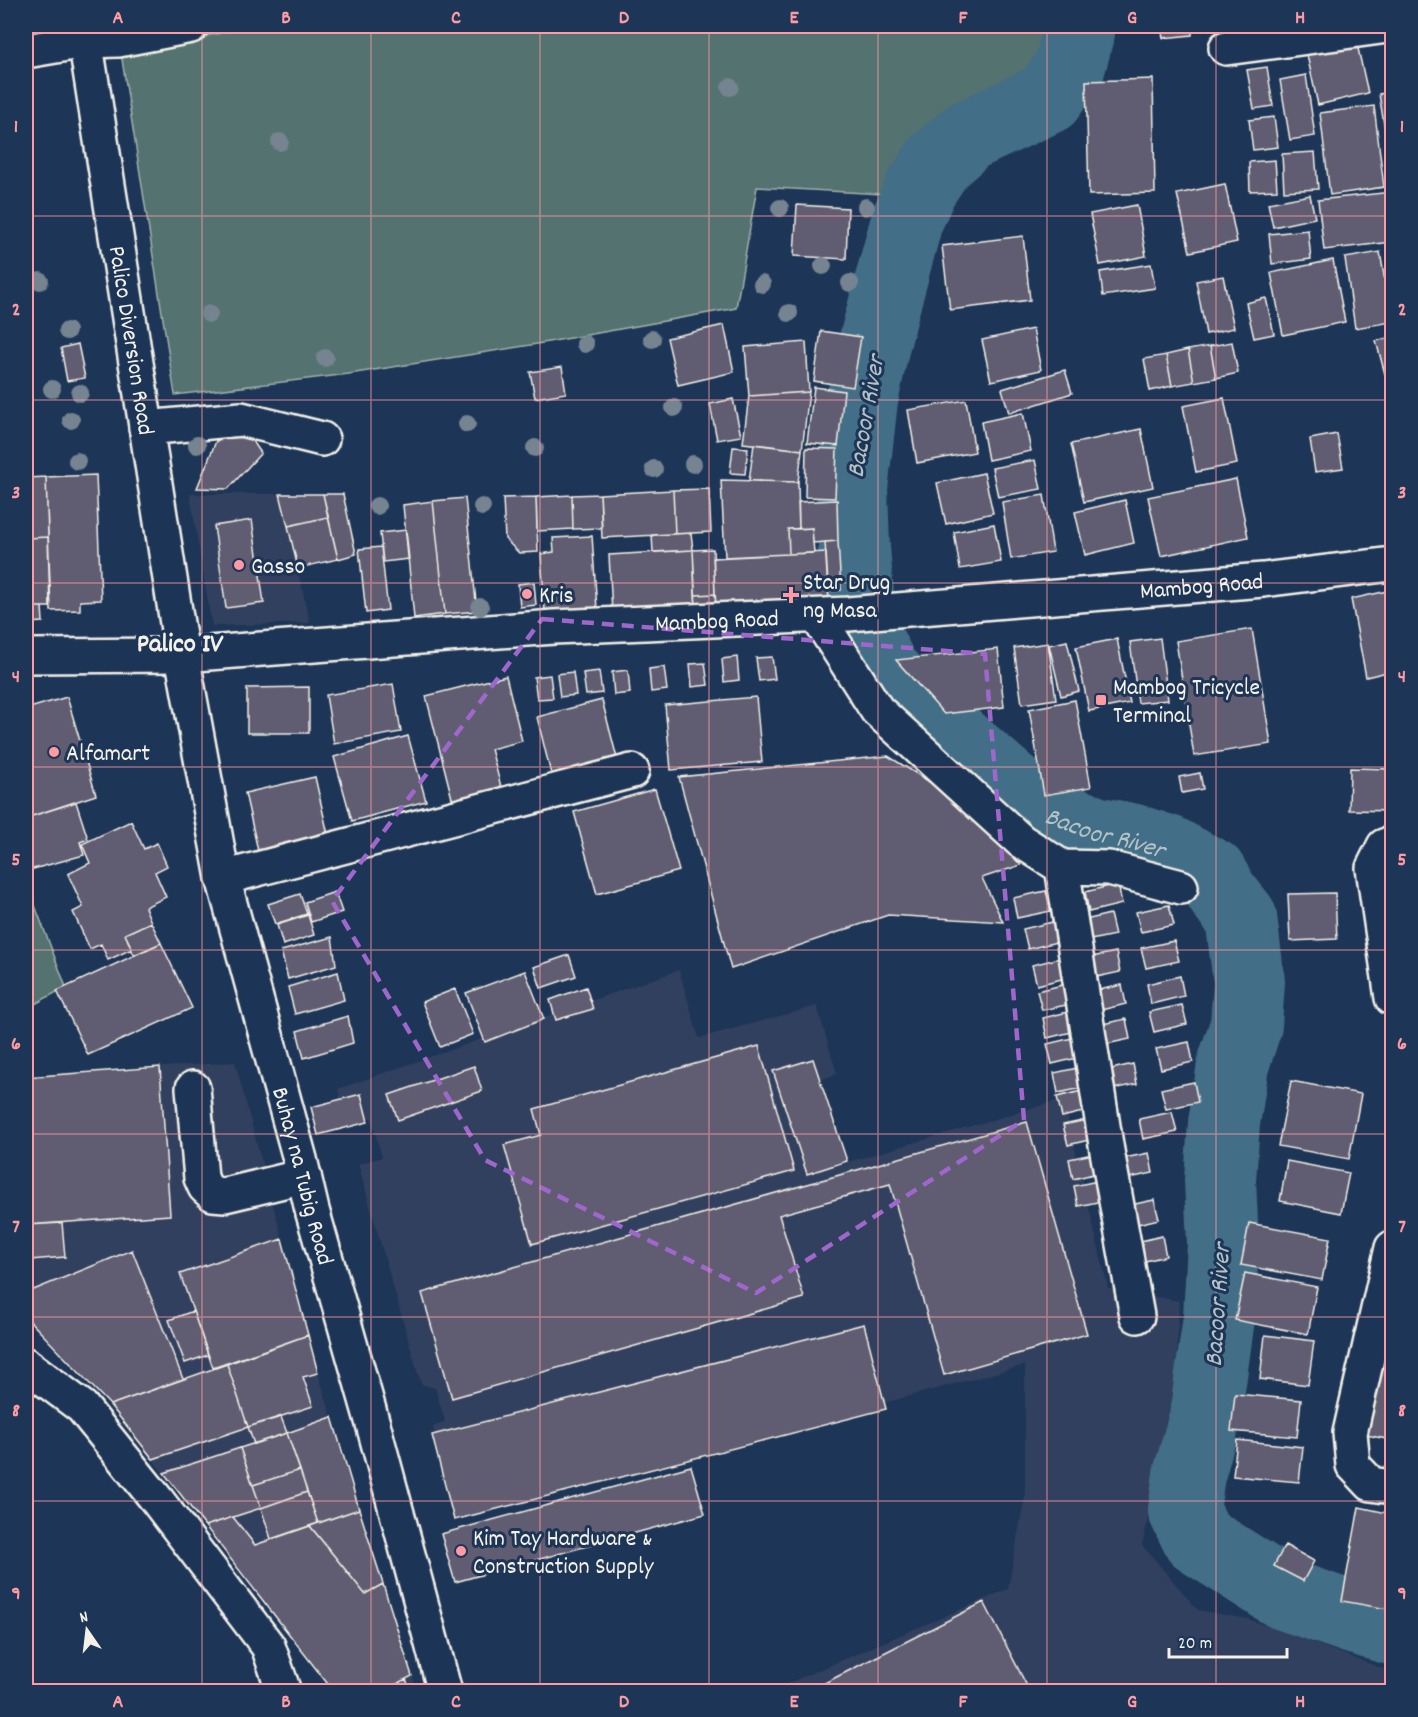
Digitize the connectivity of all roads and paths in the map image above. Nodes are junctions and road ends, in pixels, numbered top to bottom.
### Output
1 (191, 26) edge
2 (1388, 26) edge
3 (84, 33) edge
4 (1226, 48) dead end
5 (26, 51) edge
6 (146, 428) junction
7 (322, 439) dead end
8 (1392, 564) edge
9 (832, 615) junction
10 (182, 655) junction
11 (26, 656) edge
12 (632, 771) dead end
13 (1392, 843) edge
14 (1062, 867) junction
15 (223, 878) junction
16 (1181, 887) dead end
17 (1392, 998) edge
18 (193, 1088) dead end
19 (304, 1176) junction
20 (1392, 1248) edge
21 (1137, 1316) dead end
22 (26, 1365) edge
23 (1392, 1487) edge
24 (284, 1692) edge
25 (445, 1692) edge

1 - 3 main road
2 - 4 main road
3 - 5 main road
3 - 6 main road, Palico Diversion Road
6 - 7 main road
6 - 10 main road, Palico Diversion Road
8 - 9 main road, Mambog Road
9 - 10 main road, Mambog Road
9 - 14 main road
10 - 11 main road, Mambog Road
10 - 15 main road, Buhay na Tubig Road
12 - 15 main road
13 - 17 main road
14 - 16 main road
14 - 21 main road
15 - 19 main road, Buhay na Tubig Road
18 - 19 main road
19 - 25 main road, Buhay na Tubig Road
20 - 23 main road
22 - 24 main road

